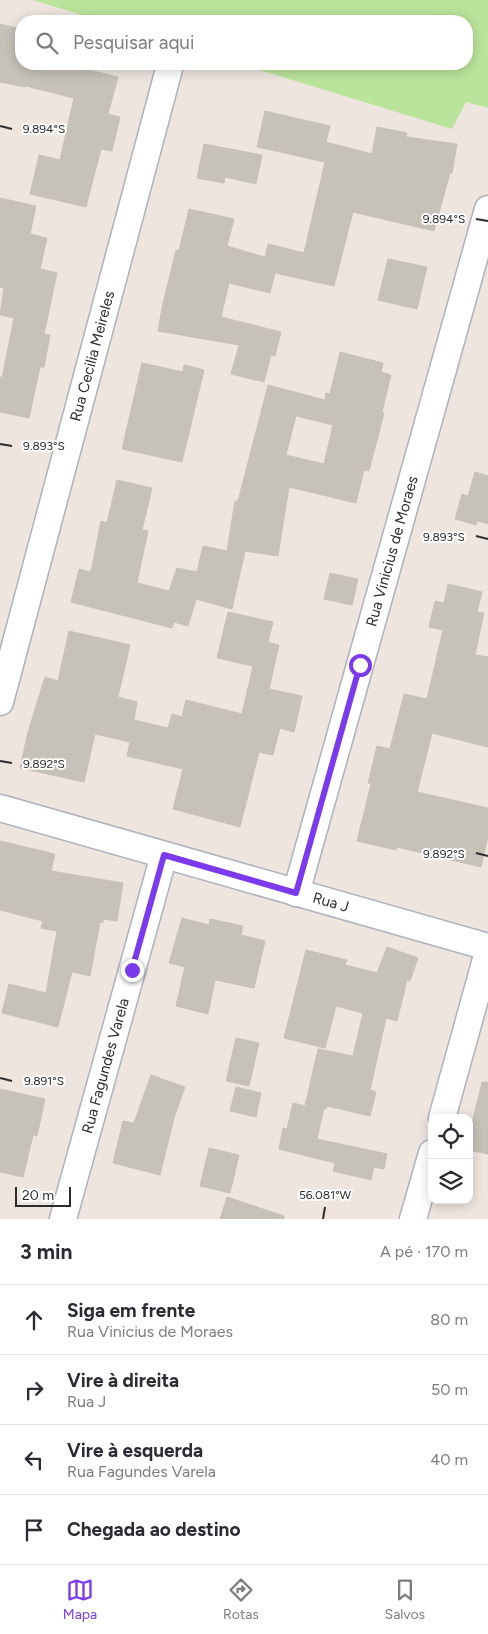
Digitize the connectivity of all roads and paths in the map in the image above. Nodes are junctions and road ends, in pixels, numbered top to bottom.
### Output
1 (169, 70) edge
2 (488, 209) edge
3 (0, 702) edge
4 (0, 808) edge
5 (164, 855) junction
6 (296, 893) junction
7 (488, 947) edge
8 (488, 952) edge
9 (443, 1114) edge
10 (430, 1159) edge
11 (63, 1219) edge
12 (413, 1219) edge

1 - 3 street, Rua Cecilia Meireles
2 - 6 street, Rua Vinicius de Moraes
4 - 5 street, Rua J
5 - 6 street, Rua J
5 - 11 street, Rua Fagundes Varela
6 - 7 street, Rua J
8 - 9 street
10 - 12 street

